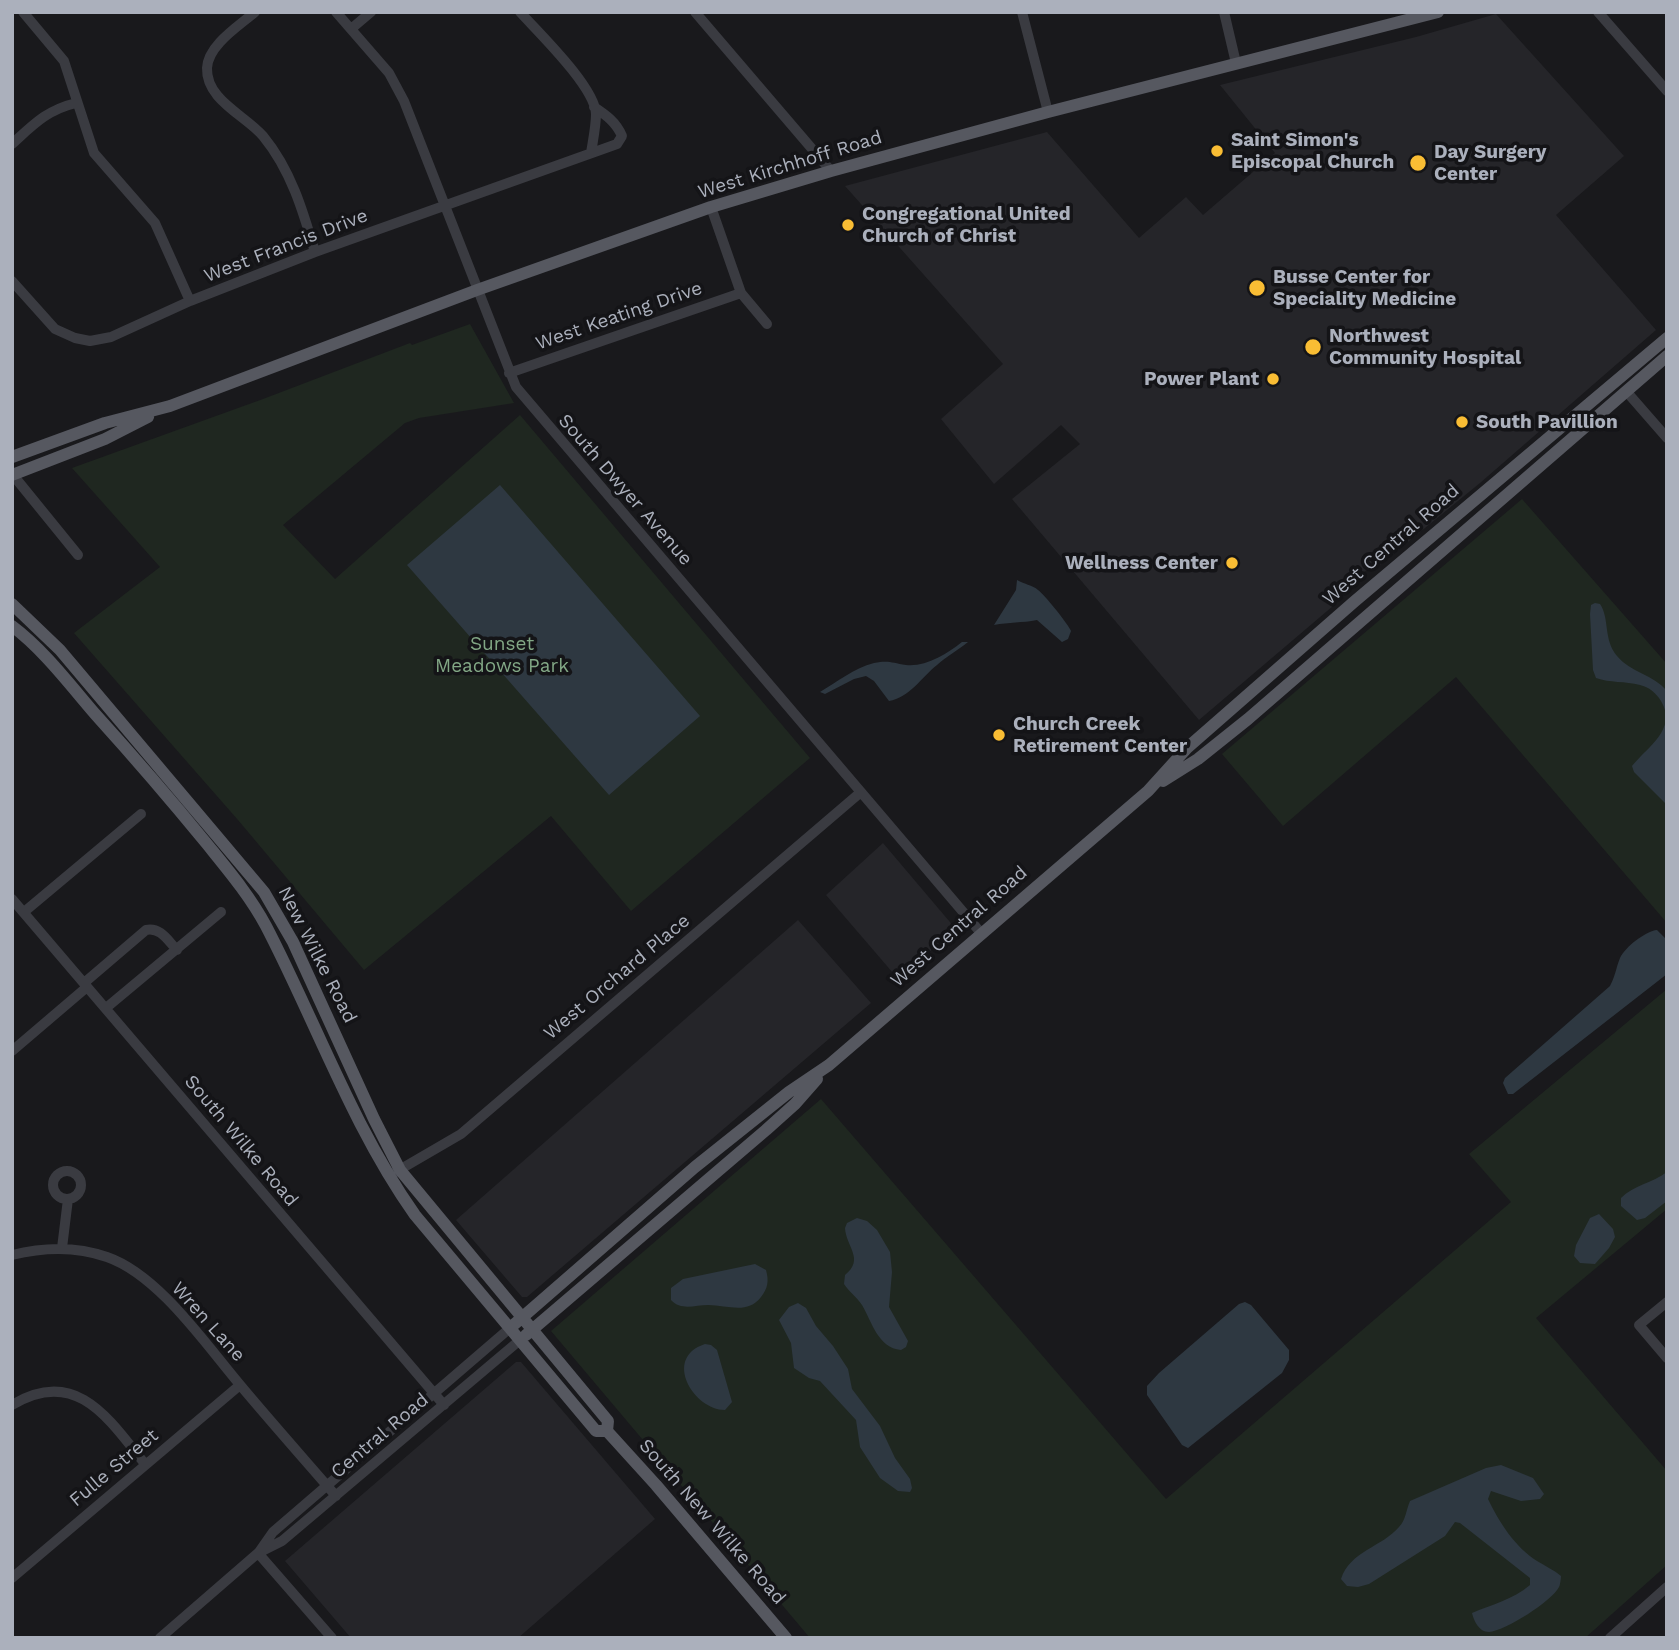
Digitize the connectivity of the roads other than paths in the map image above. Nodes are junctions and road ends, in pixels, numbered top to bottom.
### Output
1 (23, 12) edge
2 (254, 12) edge
3 (336, 12) edge
4 (371, 12) edge
5 (520, 12) edge
6 (695, 12) edge
7 (1022, 12) edge
8 (1224, 12) edge
9 (1438, 12) edge
10 (1598, 12) edge
11 (1419, 14) edge
12 (351, 29) junction
13 (1236, 63) junction
14 (1667, 91) edge
15 (76, 103) junction
16 (594, 107) junction
17 (1048, 112) junction
18 (12, 144) edge
19 (591, 153) junction
20 (831, 171) junction
21 (447, 206) junction
22 (711, 207) junction
23 (316, 252) junction
24 (12, 281) edge
25 (477, 289) junction
26 (741, 293) junction
27 (190, 301) junction
28 (767, 324) dead end
29 (1667, 338) edge
30 (1667, 356) edge
31 (509, 373) junction
32 (1626, 391) junction
33 (170, 406) junction
34 (1667, 438) edge
35 (12, 457) edge
36 (12, 475) edge
37 (78, 555) dead end
38 (12, 604) edge
39 (12, 626) edge
40 (1147, 791) junction
41 (861, 792) junction
42 (142, 814) dead end
43 (12, 899) edge
44 (24, 912) junction
45 (220, 912) dead end
46 (981, 933) junction
47 (177, 950) junction
48 (86, 985) junction
49 (106, 1008) junction
50 (12, 1051) edge
51 (829, 1065) junction
52 (394, 1173) junction
53 (68, 1199) dead end
54 (62, 1248) junction
55 (12, 1255) edge
56 (1667, 1302) edge
57 (521, 1317) junction
58 (510, 1328) junction
59 (532, 1330) junction
60 (520, 1340) junction
61 (1667, 1358) edge
62 (240, 1385) junction
63 (433, 1393) junction
64 (12, 1405) edge
65 (444, 1405) junction
66 (607, 1431) junction
67 (145, 1464) junction
68 (327, 1486) junction
69 (336, 1496) junction
70 (258, 1553) junction
71 (12, 1578) edge
72 (1667, 1587) edge
73 (160, 1638) edge
74 (332, 1638) edge
75 (786, 1638) edge
76 (1610, 1638) edge

1 - 15 street
2 - 23 street
3 - 12 street, South Dwyer Avenue
4 - 12 street
5 - 16 street
6 - 20 street
7 - 17 street
8 - 13 street
9 - 11 main road, West Kirchhoff Road
10 - 14 street
11 - 13 main road, West Kirchhoff Road
12 - 21 street, South Dwyer Avenue
13 - 17 main road, West Kirchhoff Road
15 - 18 street
15 - 27 street
16 - 19 street
16 - 19 street, West Francis Drive
17 - 20 main road, West Kirchhoff Road
19 - 21 street, West Francis Drive
20 - 22 main road, West Kirchhoff Road
21 - 23 street, West Francis Drive
21 - 25 street, South Dwyer Avenue
22 - 25 main road, West Kirchhoff Road
22 - 26 street
23 - 27 street, West Francis Drive
24 - 27 street, West Francis Drive
25 - 31 street, South Dwyer Avenue
25 - 33 main road, West Kirchhoff Road
26 - 28 street
26 - 31 street, West Keating Drive
29 - 40 main road, West Central Road
30 - 32 main road, West Central Road
31 - 41 street, South Dwyer Avenue
32 - 34 street
32 - 40 main road, West Central Road
33 - 35 main road, West Kirchhoff Road
33 - 36 main road, West Kirchhoff Road
36 - 37 street
38 - 52 main road, New Wilke Road
39 - 52 main road, New Wilke Road
40 - 46 main road, West Central Road
41 - 46 street, South Dwyer Avenue
41 - 52 street, West Orchard Place
42 - 44 street
43 - 44 street, South Wilke Road
44 - 48 street, South Wilke Road
45 - 47 street
46 - 51 main road, West Central Road
47 - 48 street
47 - 49 street
48 - 49 street, South Wilke Road
48 - 50 street
49 - 63 street, South Wilke Road
51 - 57 main road, West Central Road
51 - 59 main road, West Central Road
52 - 57 main road, New Wilke Road
52 - 58 main road, New Wilke Road
53 - 54 street
54 - 55 street, Wren Lane
54 - 62 street, Wren Lane
56 - 61 street
57 - 58 main road, West Central Road
57 - 59 main road, South New Wilke Road
58 - 60 main road, South New Wilke Road
58 - 63 street, Central Road
59 - 60 main road, West Central Road
59 - 66 main road, South New Wilke Road
60 - 65 street, Central Road
60 - 66 main road, South New Wilke Road
62 - 67 street, Fulle Street
62 - 68 street, Wren Lane
63 - 65 street, South Wilke Road
63 - 68 street, Central Road
64 - 67 street
65 - 69 street, Central Road
66 - 75 main road, South New Wilke Road
67 - 71 street, Fulle Street
68 - 69 street, Wren Lane
68 - 70 street, Central Road
69 - 70 street, Central Road
70 - 73 street, Central Road
70 - 74 street
72 - 76 street

